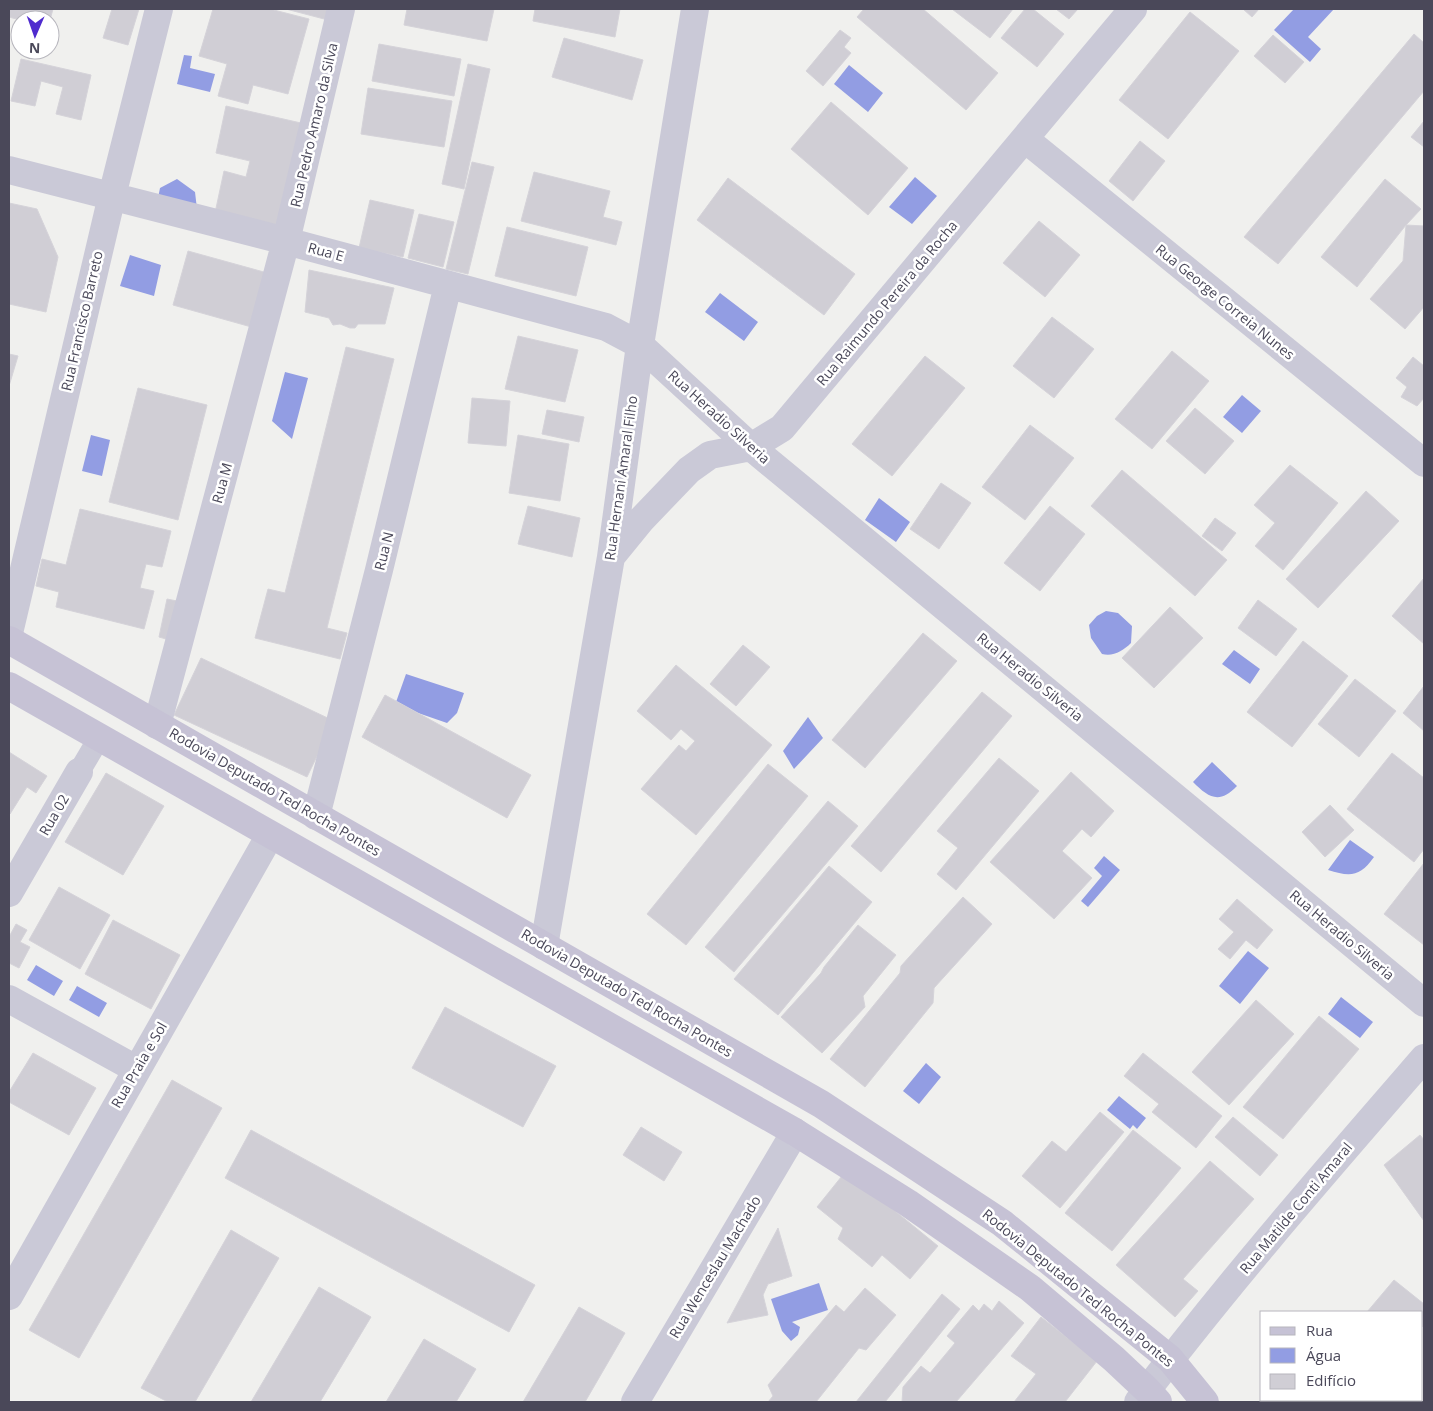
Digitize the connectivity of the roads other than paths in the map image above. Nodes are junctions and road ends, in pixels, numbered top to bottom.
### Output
1 (159, 9) edge
2 (342, 9) edge
3 (695, 9) edge
4 (1133, 9) edge
5 (1025, 139) junction
6 (9, 170) edge
7 (112, 196) junction
8 (286, 241) junction
9 (448, 285) junction
10 (640, 345) junction
11 (751, 447) junction
12 (1424, 463) edge
13 (611, 557) junction
14 (9, 633) edge
15 (9, 640) edge
16 (9, 686) edge
17 (158, 725) junction
18 (99, 738) junction
19 (79, 772) joint
20 (316, 816) junction
21 (270, 835) junction
22 (9, 893) edge
23 (544, 946) junction
24 (9, 998) edge
25 (1424, 1003) edge
26 (1424, 1058) edge
27 (136, 1069) junction
28 (795, 1132) junction
29 (9, 1296) edge
30 (1170, 1359) junction
31 (1148, 1398) edge
32 (635, 1402) edge
33 (1205, 1402) edge

1 - 7 street, Rua Francisco Barreto
2 - 8 street, Rua Pedro Amaro da Silva
3 - 10 street, Rua Hernani Amaral Filho
4 - 5 street, Rua Raimundo Pereira da Rocha
5 - 11 street, Rua Raimundo Pereira da Rocha
5 - 12 street, Rua George Correia Nunes
6 - 7 street, Rua E
7 - 8 street, Rua E
7 - 14 street, Rua Francisco Barreto
8 - 9 street, Rua E
8 - 17 street, Rua M
9 - 10 street, Rua E
9 - 20 street, Rua N
10 - 11 street, Rua Heradio Silveria
10 - 13 street, Rua Hernani Amaral Filho
11 - 13 street, Rua Raimundo Pereira da Rocha
11 - 25 street, Rua Heradio Silveria
13 - 23 street, Rua Hernani Amaral Filho
15 - 17 main road, Rodovia Deputado Ted Rocha Pontes
16 - 18 main road
17 - 20 main road, Rodovia Deputado Ted Rocha Pontes
18 - 19 street, Rua 02
18 - 21 main road
19 - 22 street, Rua 02
20 - 23 main road, Rodovia Deputado Ted Rocha Pontes
21 - 27 street, Rua Praia e Sol
21 - 28 main road
23 - 30 main road, Rodovia Deputado Ted Rocha Pontes
24 - 27 street
26 - 30 street, Rua Matilde Conti Amaral
27 - 29 street, Rua Praia e Sol
28 - 31 main road
28 - 32 street, Rua Wenceslau Machado
30 - 31 street, Rua Matilde Conti Amaral
30 - 33 main road, Rodovia Deputado Ted Rocha Pontes

